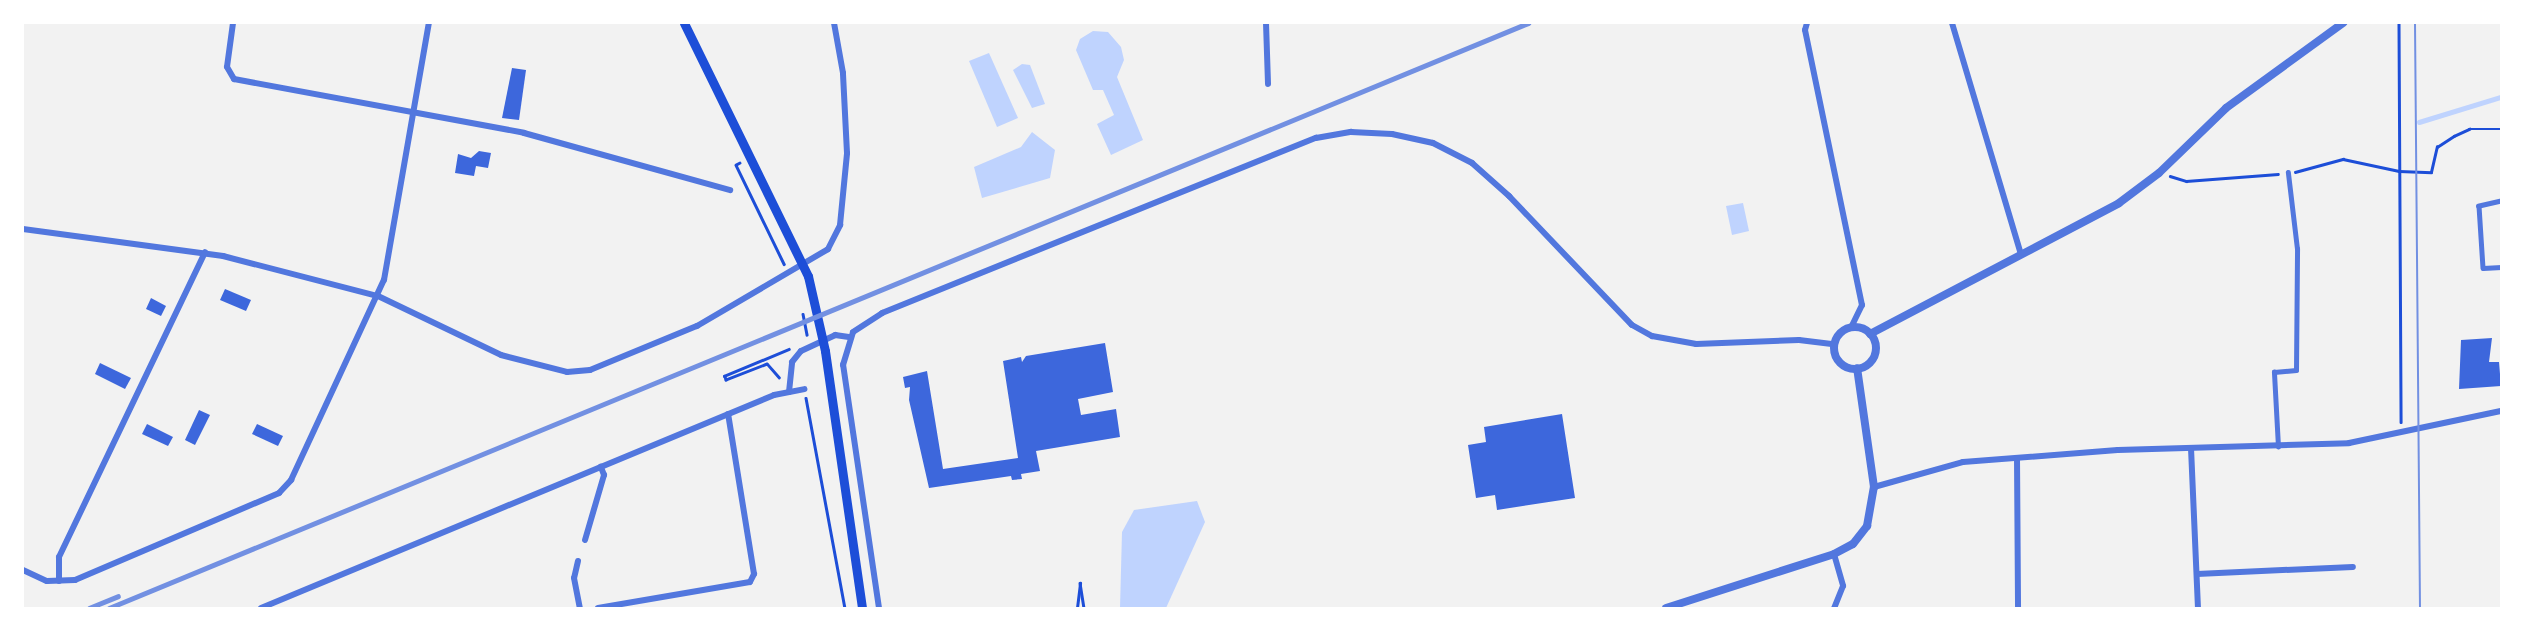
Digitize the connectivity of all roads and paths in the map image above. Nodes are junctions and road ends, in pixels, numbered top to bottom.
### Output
1 (233, 23) edge
2 (429, 23) edge
3 (684, 23) edge
4 (834, 23) edge
5 (1266, 23) edge
6 (1807, 23) edge
7 (1952, 23) edge
8 (2343, 23) edge
9 (2399, 23) edge
10 (1268, 84) dead end
11 (416, 111) junction
12 (2501, 130) edge
13 (740, 163) dead end
14 (2399, 171) junction
15 (2159, 173) junction
16 (2288, 173) junction
17 (730, 190) dead end
18 (2501, 201) edge
19 (23, 229) edge
20 (205, 252) junction
21 (2021, 255) junction
22 (2501, 267) edge
23 (789, 273) junction
24 (378, 296) junction
25 (802, 304) dead end
26 (1851, 328) junction
27 (1870, 334) junction
28 (849, 337) junction
29 (1834, 344) junction
30 (1857, 369) junction
31 (788, 378) junction
32 (804, 389) joint
33 (789, 392) junction
34 (2501, 411) edge
35 (728, 415) junction
36 (2400, 426) dead end
37 (2191, 448) junction
38 (2278, 448) junction
39 (2017, 458) junction
40 (601, 467) junction
41 (1874, 487) junction
42 (585, 540) dead end
43 (1834, 554) junction
44 (578, 561) dead end
45 (2353, 567) dead end
46 (23, 570) edge
47 (2197, 574) junction
48 (60, 581) junction
49 (261, 608) edge
50 (580, 608) edge
51 (598, 608) edge
52 (845, 608) edge
53 (862, 608) edge
54 (879, 608) edge
55 (1077, 608) edge
56 (1084, 608) edge
57 (1666, 608) edge
58 (1834, 608) edge
59 (2018, 608) edge
60 (2198, 608) edge

1 - 11 street
2 - 11 street
3 - 53 main road
4 - 23 street
5 - 10 street
6 - 26 street
7 - 21 street
8 - 15 street
9 - 14 path
11 - 17 street
11 - 24 street
12 - 14 path
13 - 23 path
14 - 16 path
14 - 36 path
15 - 16 path
15 - 21 street
16 - 38 street
18 - 22 street
19 - 20 street
20 - 24 street
20 - 48 street
21 - 27 street
23 - 24 street
24 - 48 street
25 - 31 path
26 - 27 street
26 - 29 street
27 - 30 street
28 - 29 street
28 - 31 street
28 - 54 street
29 - 30 street
30 - 41 street
31 - 33 street
32 - 33 street
32 - 52 path
33 - 35 street
34 - 38 street
35 - 40 street
35 - 51 street
37 - 38 street
37 - 39 street
37 - 47 street
39 - 41 street
39 - 59 street
40 - 42 street
40 - 49 street
41 - 43 street
43 - 57 street
43 - 58 street
44 - 50 street
45 - 47 street
46 - 48 street
47 - 60 street
55 - 56 path

